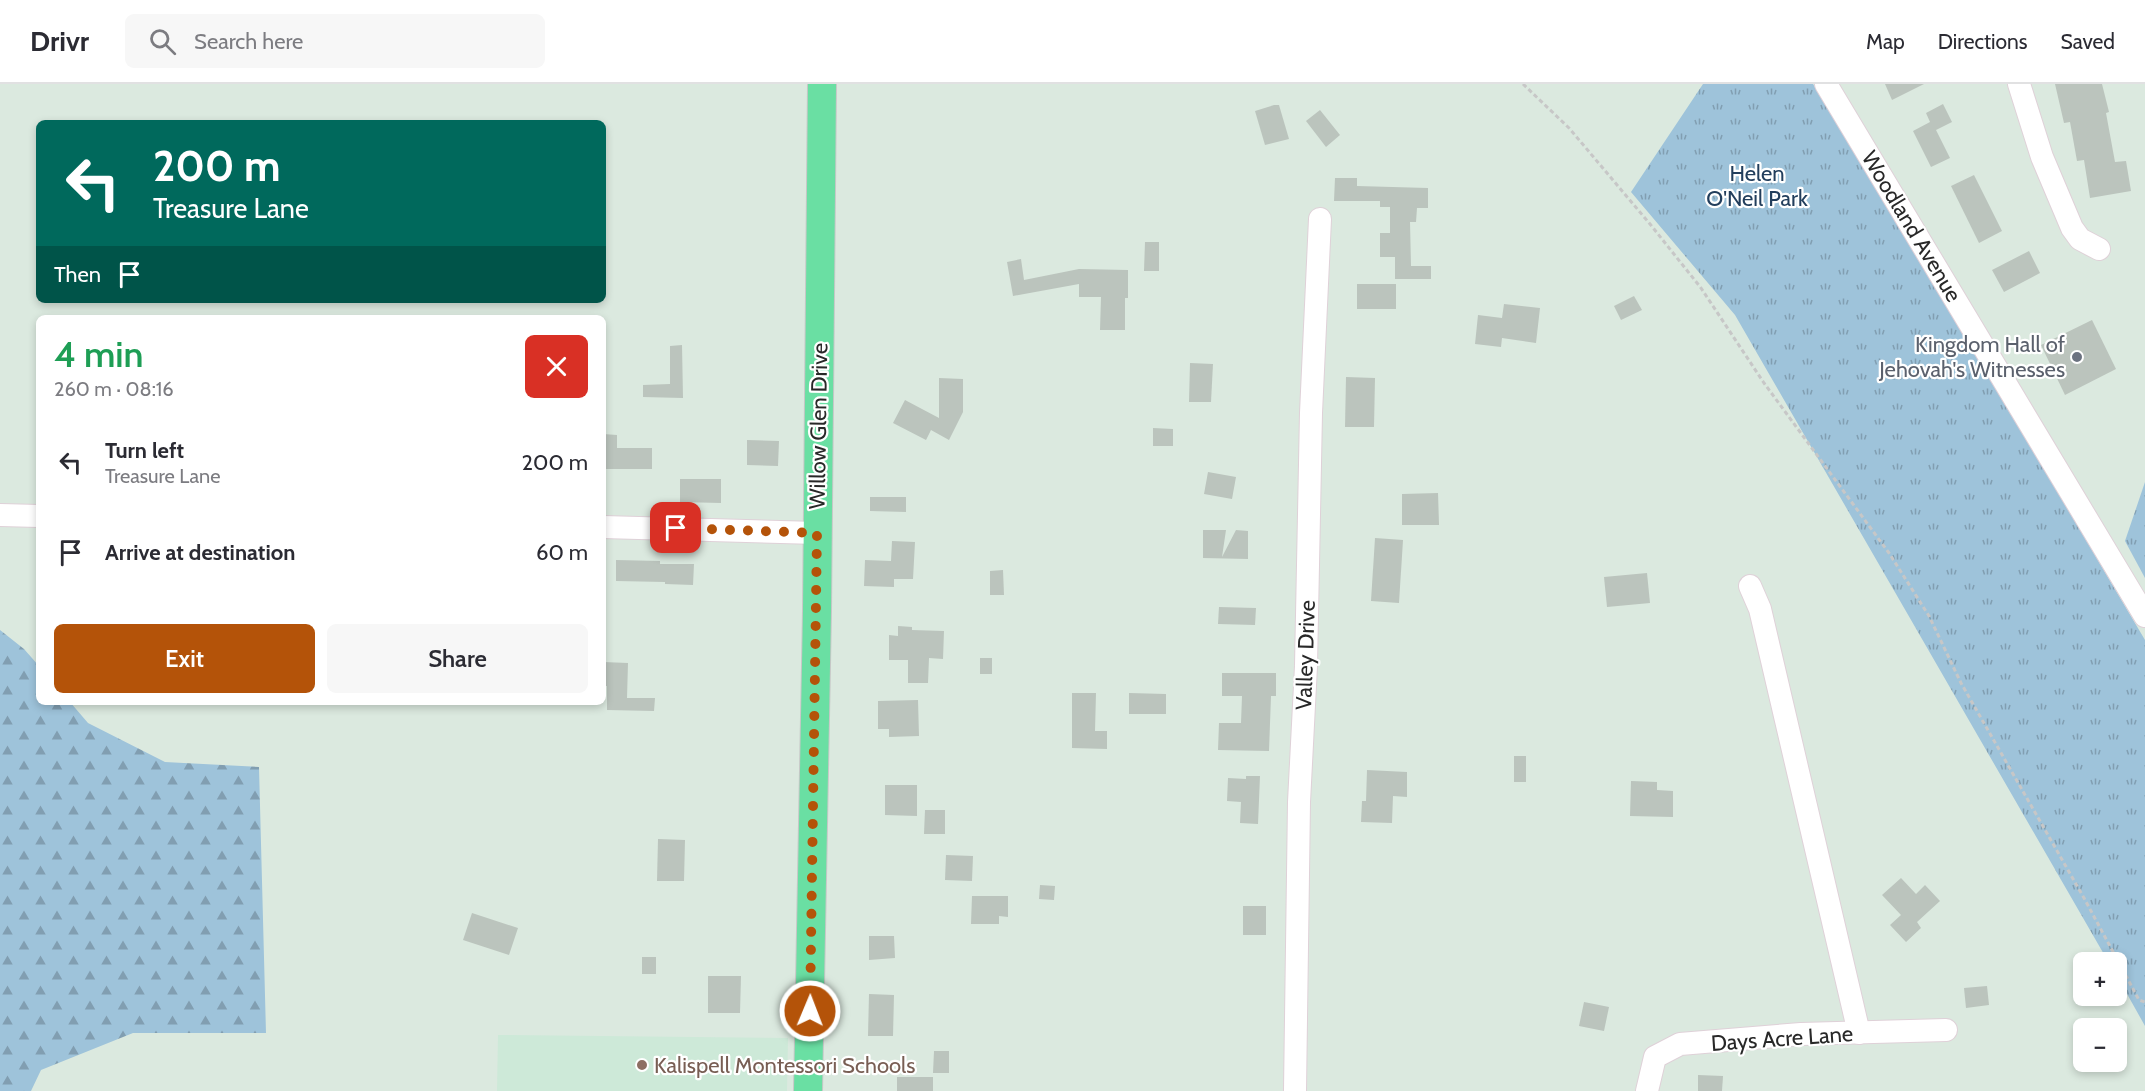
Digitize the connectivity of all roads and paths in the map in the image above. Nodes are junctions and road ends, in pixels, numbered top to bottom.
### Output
1 (822, 84) edge
2 (1523, 84) edge
3 (1826, 84) edge
4 (2019, 84) edge
5 (1320, 219) dead end
6 (2099, 249) dead end
7 (0, 515) edge
8 (36, 516) edge
9 (606, 527) edge
10 (817, 533) junction
11 (1750, 586) dead end
12 (2145, 616) edge
13 (2145, 1002) edge
14 (1946, 1030) dead end
15 (1858, 1033) junction
16 (808, 1091) edge
17 (1295, 1091) edge
18 (1647, 1091) edge

1 - 10 main road, Willow Glen Drive
2 - 13 path
3 - 12 street, Woodland Avenue
4 - 6 street
5 - 17 street, Valley Drive
7 - 8 street
9 - 10 street
10 - 16 main road, Willow Glen Drive
11 - 15 street
14 - 15 street, Days Acre Lane
15 - 18 street, Days Acre Lane

